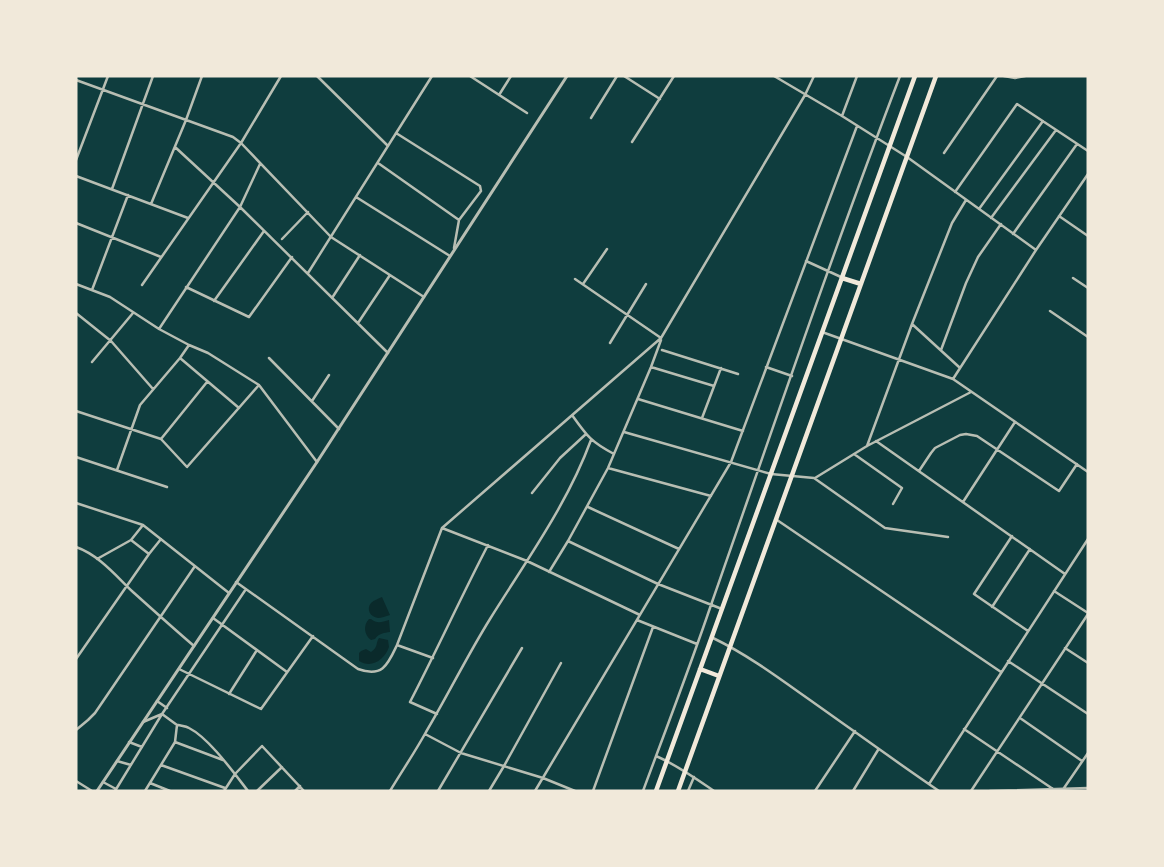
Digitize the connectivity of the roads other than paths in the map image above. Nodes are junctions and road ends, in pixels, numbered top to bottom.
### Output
1 (108, 76) edge
2 (152, 76) edge
3 (202, 76) edge
4 (281, 76) edge
5 (317, 76) edge
6 (432, 76) edge
7 (470, 76) edge
8 (511, 76) edge
9 (567, 76) edge
10 (617, 76) edge
11 (624, 76) edge
12 (674, 76) edge
13 (774, 76) edge
14 (814, 76) edge
15 (857, 76) edge
16 (900, 76) edge
17 (915, 76) edge
18 (936, 76) edge
19 (997, 76) edge
20 (1004, 76) edge
21 (1025, 76) edge
22 (76, 80) edge
23 (103, 89) junction
24 (805, 94) junction
25 (499, 95) junction
26 (660, 98) junction
27 (142, 104) junction
28 (527, 113) dead end
29 (842, 116) junction
30 (591, 118) dead end
31 (186, 120) junction
32 (1043, 121) junction
33 (857, 126) junction
34 (1056, 130) junction
35 (396, 134) junction
36 (876, 137) junction
37 (632, 142) dead end
38 (241, 143) junction
39 (1077, 144) junction
40 (388, 146) junction
41 (890, 146) junction
42 (175, 147) junction
43 (1088, 151) edge
44 (944, 153) dead end
45 (907, 156) junction
46 (76, 160) edge
47 (260, 163) junction
48 (378, 163) junction
49 (1088, 174) edge
50 (76, 176) edge
51 (214, 183) junction
52 (112, 189) junction
53 (955, 192) junction
54 (128, 195) junction
55 (356, 197) junction
56 (966, 200) junction
57 (151, 204) junction
58 (240, 207) junction
59 (979, 209) junction
60 (308, 212) junction
61 (1059, 216) junction
62 (188, 218) junction
63 (991, 218) junction
64 (459, 220) junction
65 (76, 223) edge
66 (1001, 224) junction
67 (264, 231) junction
68 (1014, 234) junction
69 (1088, 236) edge
70 (112, 237) junction
71 (331, 237) junction
72 (282, 239) dead end
73 (607, 250) dead end
74 (1036, 250) junction
75 (454, 252) junction
76 (360, 255) junction
77 (451, 256) junction
78 (161, 257) junction
79 (292, 257) junction
80 (806, 261) junction
81 (829, 272) junction
82 (308, 273) junction
83 (390, 275) junction
84 (842, 278) junction
85 (1073, 278) dead end
86 (575, 279) dead end
87 (76, 284) edge
88 (583, 284) junction
89 (646, 284) dead end
90 (862, 284) junction
91 (142, 285) dead end
92 (186, 287) junction
93 (1088, 288) edge
94 (92, 290) junction
95 (424, 297) junction
96 (332, 298) junction
97 (214, 301) junction
98 (1050, 311) dead end
99 (76, 313) edge
100 (134, 313) junction
101 (627, 315) junction
102 (358, 323) junction
103 (912, 324) junction
104 (159, 329) junction
105 (822, 332) junction
106 (1088, 337) edge
107 (661, 338) junction
108 (111, 340) junction
109 (841, 340) junction
110 (610, 342) dead end
111 (189, 344) junction
112 (662, 350) dead end
113 (940, 350) junction
114 (388, 353) junction
115 (180, 358) junction
116 (269, 358) dead end
117 (899, 360) junction
118 (92, 362) dead end
119 (766, 367) junction
120 (651, 368) junction
121 (721, 368) junction
122 (959, 368) junction
123 (329, 374) dead end
124 (738, 374) dead end
125 (792, 376) junction
126 (953, 379) junction
127 (208, 382) junction
128 (259, 385) junction
129 (714, 386) junction
130 (153, 389) junction
131 (971, 392) junction
132 (638, 398) junction
133 (312, 401) junction
134 (239, 408) junction
135 (76, 411) edge
136 (572, 415) junction
137 (702, 418) junction
138 (1016, 422) junction
139 (339, 428) junction
140 (131, 429) junction
141 (743, 430) junction
142 (624, 432) junction
143 (586, 434) junction
144 (161, 439) junction
145 (591, 440) junction
146 (876, 441) junction
147 (867, 446) junction
148 (998, 449) junction
149 (614, 454) junction
150 (854, 454) junction
151 (76, 457) edge
152 (317, 462) junction
153 (731, 462) junction
154 (1077, 464) junction
155 (608, 468) junction
156 (116, 470) junction
157 (758, 471) junction
158 (919, 471) junction
159 (1088, 472) edge
160 (771, 474) junction
161 (792, 476) junction
162 (814, 478) junction
163 (167, 488) dead end
164 (532, 493) dead end
165 (711, 496) junction
166 (963, 502) junction
167 (76, 503) edge
168 (893, 504) dead end
169 (588, 507) junction
170 (776, 519) junction
171 (143, 524) junction
172 (442, 528) junction
173 (1012, 536) junction
174 (948, 538) dead end
175 (161, 539) junction
176 (131, 540) junction
177 (1088, 540) edge
178 (568, 541) junction
179 (488, 545) junction
180 (76, 547) edge
181 (679, 549) junction
182 (1030, 549) junction
183 (149, 554) junction
184 (97, 559) junction
185 (527, 561) junction
186 (195, 566) junction
187 (549, 572) junction
188 (1066, 574) junction
189 (236, 582) junction
190 (658, 584) junction
191 (126, 586) junction
192 (246, 589) junction
193 (1054, 591) junction
194 (229, 593) junction
195 (711, 605) junction
196 (992, 607) junction
197 (722, 609) junction
198 (1088, 614) edge
199 (640, 615) junction
200 (160, 616) junction
201 (213, 618) junction
202 (637, 620) junction
203 (222, 625) junction
204 (653, 627) junction
205 (1028, 631) junction
206 (313, 636) junction
207 (712, 637) junction
208 (697, 644) junction
209 (397, 645) junction
210 (194, 646) junction
211 (730, 646) junction
212 (522, 648) dead end
213 (1065, 648) junction
214 (257, 650) junction
215 (433, 658) junction
216 (76, 659) edge
217 (1008, 661) junction
218 (561, 663) dead end
219 (1088, 663) edge
220 (178, 669) junction
221 (700, 669) junction
222 (287, 672) junction
223 (1002, 672) junction
224 (189, 674) junction
225 (719, 676) junction
226 (1042, 683) junction
227 (229, 694) junction
228 (157, 701) junction
229 (167, 708) junction
230 (162, 714) junction
231 (437, 714) junction
232 (1088, 714) edge
233 (1019, 718) junction
234 (143, 722) junction
235 (177, 725) junction
236 (964, 729) junction
237 (76, 730) edge
238 (855, 731) junction
239 (425, 734) junction
240 (129, 742) junction
241 (175, 742) junction
242 (142, 747) junction
243 (878, 750) junction
244 (997, 751) junction
245 (461, 753) junction
246 (1088, 753) edge
247 (656, 756) junction
248 (224, 760) junction
249 (1082, 760) junction
250 (117, 761) junction
251 (667, 761) junction
252 (131, 765) junction
253 (161, 765) junction
254 (504, 766) junction
255 (282, 767) junction
256 (685, 771) junction
257 (234, 774) junction
258 (694, 776) junction
259 (543, 778) junction
260 (76, 781) edge
261 (103, 782) junction
262 (150, 783) junction
263 (929, 784) junction
264 (300, 786) junction
265 (1064, 788) junction
266 (1088, 788) edge
267 (225, 789) edge
268 (1053, 789) junction
269 (115, 790) edge
270 (854, 790) edge
271 (1043, 790) edge
272 (92, 791) edge
273 (97, 791) edge
274 (146, 791) edge
275 (170, 791) edge
276 (248, 791) edge
277 (257, 791) edge
278 (295, 791) edge
279 (304, 791) edge
280 (390, 791) edge
281 (438, 791) edge
282 (489, 791) edge
283 (535, 791) edge
284 (576, 791) edge
285 (593, 791) edge
286 (643, 791) edge
287 (656, 791) edge
288 (678, 791) edge
289 (688, 791) edge
290 (714, 791) edge
291 (815, 791) edge
292 (939, 791) edge
293 (971, 791) edge
294 (990, 791) edge

1 - 23 street
2 - 27 street
3 - 31 street
4 - 38 street
5 - 40 street
6 - 35 street
7 - 25 street
8 - 25 street
9 - 75 street
10 - 30 street
11 - 26 street
12 - 26 street
13 - 24 street
14 - 24 street
15 - 29 street
16 - 36 street
17 - 41 main road
18 - 45 main road
19 - 44 street
20 - 21 street
22 - 23 street
23 - 27 street
23 - 46 street
24 - 29 street
24 - 107 street
25 - 28 street
26 - 37 street
27 - 31 street
27 - 52 street
29 - 33 street
31 - 38 street
31 - 42 street
32 - 34 street
32 - 53 street
32 - 59 street
33 - 36 street
33 - 80 street
34 - 39 street
34 - 63 street
35 - 40 street
35 - 64 street
36 - 41 street
36 - 81 street
38 - 47 street
38 - 51 street
39 - 43 street
39 - 68 street
40 - 48 street
41 - 45 street
41 - 84 main road
42 - 51 street
42 - 57 street
45 - 53 street
45 - 90 main road
47 - 58 street
47 - 60 street
48 - 55 street
48 - 64 street
49 - 61 street
50 - 52 street
51 - 58 street
51 - 62 street
52 - 54 street
53 - 56 street
54 - 57 street
54 - 70 street
55 - 71 street
55 - 77 street
56 - 59 street
56 - 103 street
57 - 62 street
58 - 67 street
58 - 92 street
59 - 63 street
60 - 71 street
60 - 72 street
61 - 69 street
61 - 74 street
62 - 78 street
63 - 66 street
64 - 75 street
65 - 70 street
66 - 68 street
66 - 113 street
67 - 79 street
67 - 97 street
68 - 74 street
70 - 78 street
70 - 94 street
71 - 76 street
71 - 82 street
73 - 88 street
74 - 122 street
75 - 77 street
76 - 83 street
76 - 96 street
77 - 95 street
78 - 91 street
79 - 82 street
79 - 97 street
80 - 81 street
80 - 119 street
81 - 84 street
81 - 125 street
82 - 96 street
83 - 95 street
83 - 102 street
84 - 90 main road
84 - 105 main road
85 - 93 street
86 - 88 street
87 - 94 street
88 - 101 street
89 - 101 street
90 - 109 main road
92 - 97 street
92 - 104 street
94 - 100 street
95 - 114 street
96 - 102 street
98 - 106 street
99 - 108 street
100 - 104 street
100 - 108 street
101 - 107 street
101 - 110 street
102 - 114 street
103 - 113 street
103 - 117 street
104 - 111 street
105 - 109 street
105 - 160 main road
107 - 120 street
107 - 136 street
108 - 118 street
108 - 130 street
109 - 117 street
109 - 161 main road
111 - 115 street
111 - 128 street
112 - 121 street
113 - 122 street
114 - 139 street
115 - 127 street
115 - 130 street
116 - 133 street
117 - 126 street
117 - 147 street
119 - 125 street
119 - 141 street
120 - 129 street
120 - 132 street
121 - 124 street
121 - 129 street
122 - 126 street
123 - 133 street
125 - 157 street
126 - 131 street
127 - 134 street
127 - 144 street
128 - 134 street
128 - 152 street
129 - 137 street
130 - 140 street
131 - 138 street
131 - 146 street
132 - 137 street
132 - 142 street
133 - 139 street
134 - 144 street
135 - 140 street
136 - 143 street
136 - 172 street
137 - 141 street
138 - 148 street
138 - 154 street
139 - 152 street
140 - 144 street
140 - 156 street
141 - 153 street
142 - 149 street
142 - 153 street
143 - 145 street
143 - 164 street
145 - 149 street
145 - 185 street
146 - 147 street
146 - 158 street
147 - 150 street
148 - 154 street
148 - 158 street
148 - 166 street
149 - 155 street
150 - 162 street
150 - 168 street
151 - 156 street
152 - 189 street
153 - 157 street
153 - 165 street
154 - 159 street
155 - 165 street
155 - 169 street
156 - 163 street
157 - 160 street
157 - 195 street
158 - 166 street
160 - 161 street
160 - 197 main road
161 - 162 street
161 - 170 main road
162 - 174 street
165 - 181 street
166 - 173 street
167 - 171 street
169 - 178 street
169 - 181 street
170 - 211 main road
170 - 223 street
171 - 175 street
171 - 176 street
172 - 179 street
172 - 209 street
173 - 182 street
173 - 196 street
175 - 183 street
175 - 186 street
176 - 183 street
176 - 184 street
177 - 188 street
178 - 187 street
178 - 190 street
179 - 185 street
179 - 215 street
180 - 184 street
181 - 190 street
182 - 188 street
182 - 196 street
183 - 191 street
184 - 191 street
185 - 187 street
185 - 231 street
186 - 194 street
186 - 200 street
187 - 199 street
188 - 193 street
189 - 192 street
189 - 194 street
190 - 195 street
190 - 199 street
191 - 200 street
191 - 216 street
192 - 203 street
192 - 206 street
193 - 198 street
193 - 205 street
194 - 201 street
195 - 197 street
195 - 208 street
196 - 205 street
197 - 207 main road
198 - 213 street
199 - 202 street
200 - 210 street
200 - 237 street
201 - 203 street
201 - 210 street
202 - 204 street
202 - 259 street
203 - 214 street
203 - 224 street
204 - 208 street
204 - 285 street
205 - 217 street
206 - 209 street
206 - 222 street
207 - 211 street
207 - 221 main road
208 - 247 street
209 - 215 street
210 - 220 street
211 - 225 main road
211 - 238 street
212 - 245 street
213 - 219 street
213 - 226 street
214 - 222 street
214 - 227 street
215 - 231 street
217 - 223 street
217 - 226 street
218 - 254 street
220 - 224 street
220 - 228 street
221 - 225 main road
221 - 251 main road
222 - 227 street
223 - 236 street
224 - 227 street
224 - 229 street
225 - 256 main road
226 - 232 street
226 - 233 street
228 - 229 street
228 - 234 street
229 - 230 street
230 - 234 street
230 - 235 street
230 - 242 street
231 - 239 street
233 - 244 street
233 - 249 street
234 - 240 street
235 - 241 street
235 - 248 street
236 - 244 street
236 - 263 street
238 - 243 street
238 - 291 street
239 - 245 street
239 - 280 street
240 - 242 street
240 - 250 street
241 - 248 street
241 - 253 street
242 - 252 street
243 - 263 street
243 - 270 street
244 - 268 street
244 - 293 street
245 - 254 street
245 - 281 street
246 - 249 street
247 - 251 street
247 - 286 street
248 - 257 street
249 - 265 street
250 - 252 street
250 - 261 street
251 - 256 street
251 - 287 main road
252 - 269 street
253 - 262 street
253 - 267 street
254 - 259 street
254 - 282 street
255 - 257 street
255 - 264 street
255 - 277 street
256 - 258 street
256 - 288 main road
257 - 267 street
257 - 276 street
258 - 289 street
258 - 290 street
259 - 283 street
259 - 284 street
260 - 272 street
261 - 269 street
261 - 273 street
262 - 274 street
262 - 275 street
263 - 292 street
264 - 278 street
264 - 279 street
265 - 266 street
265 - 268 street
268 - 271 street
271 - 294 street

